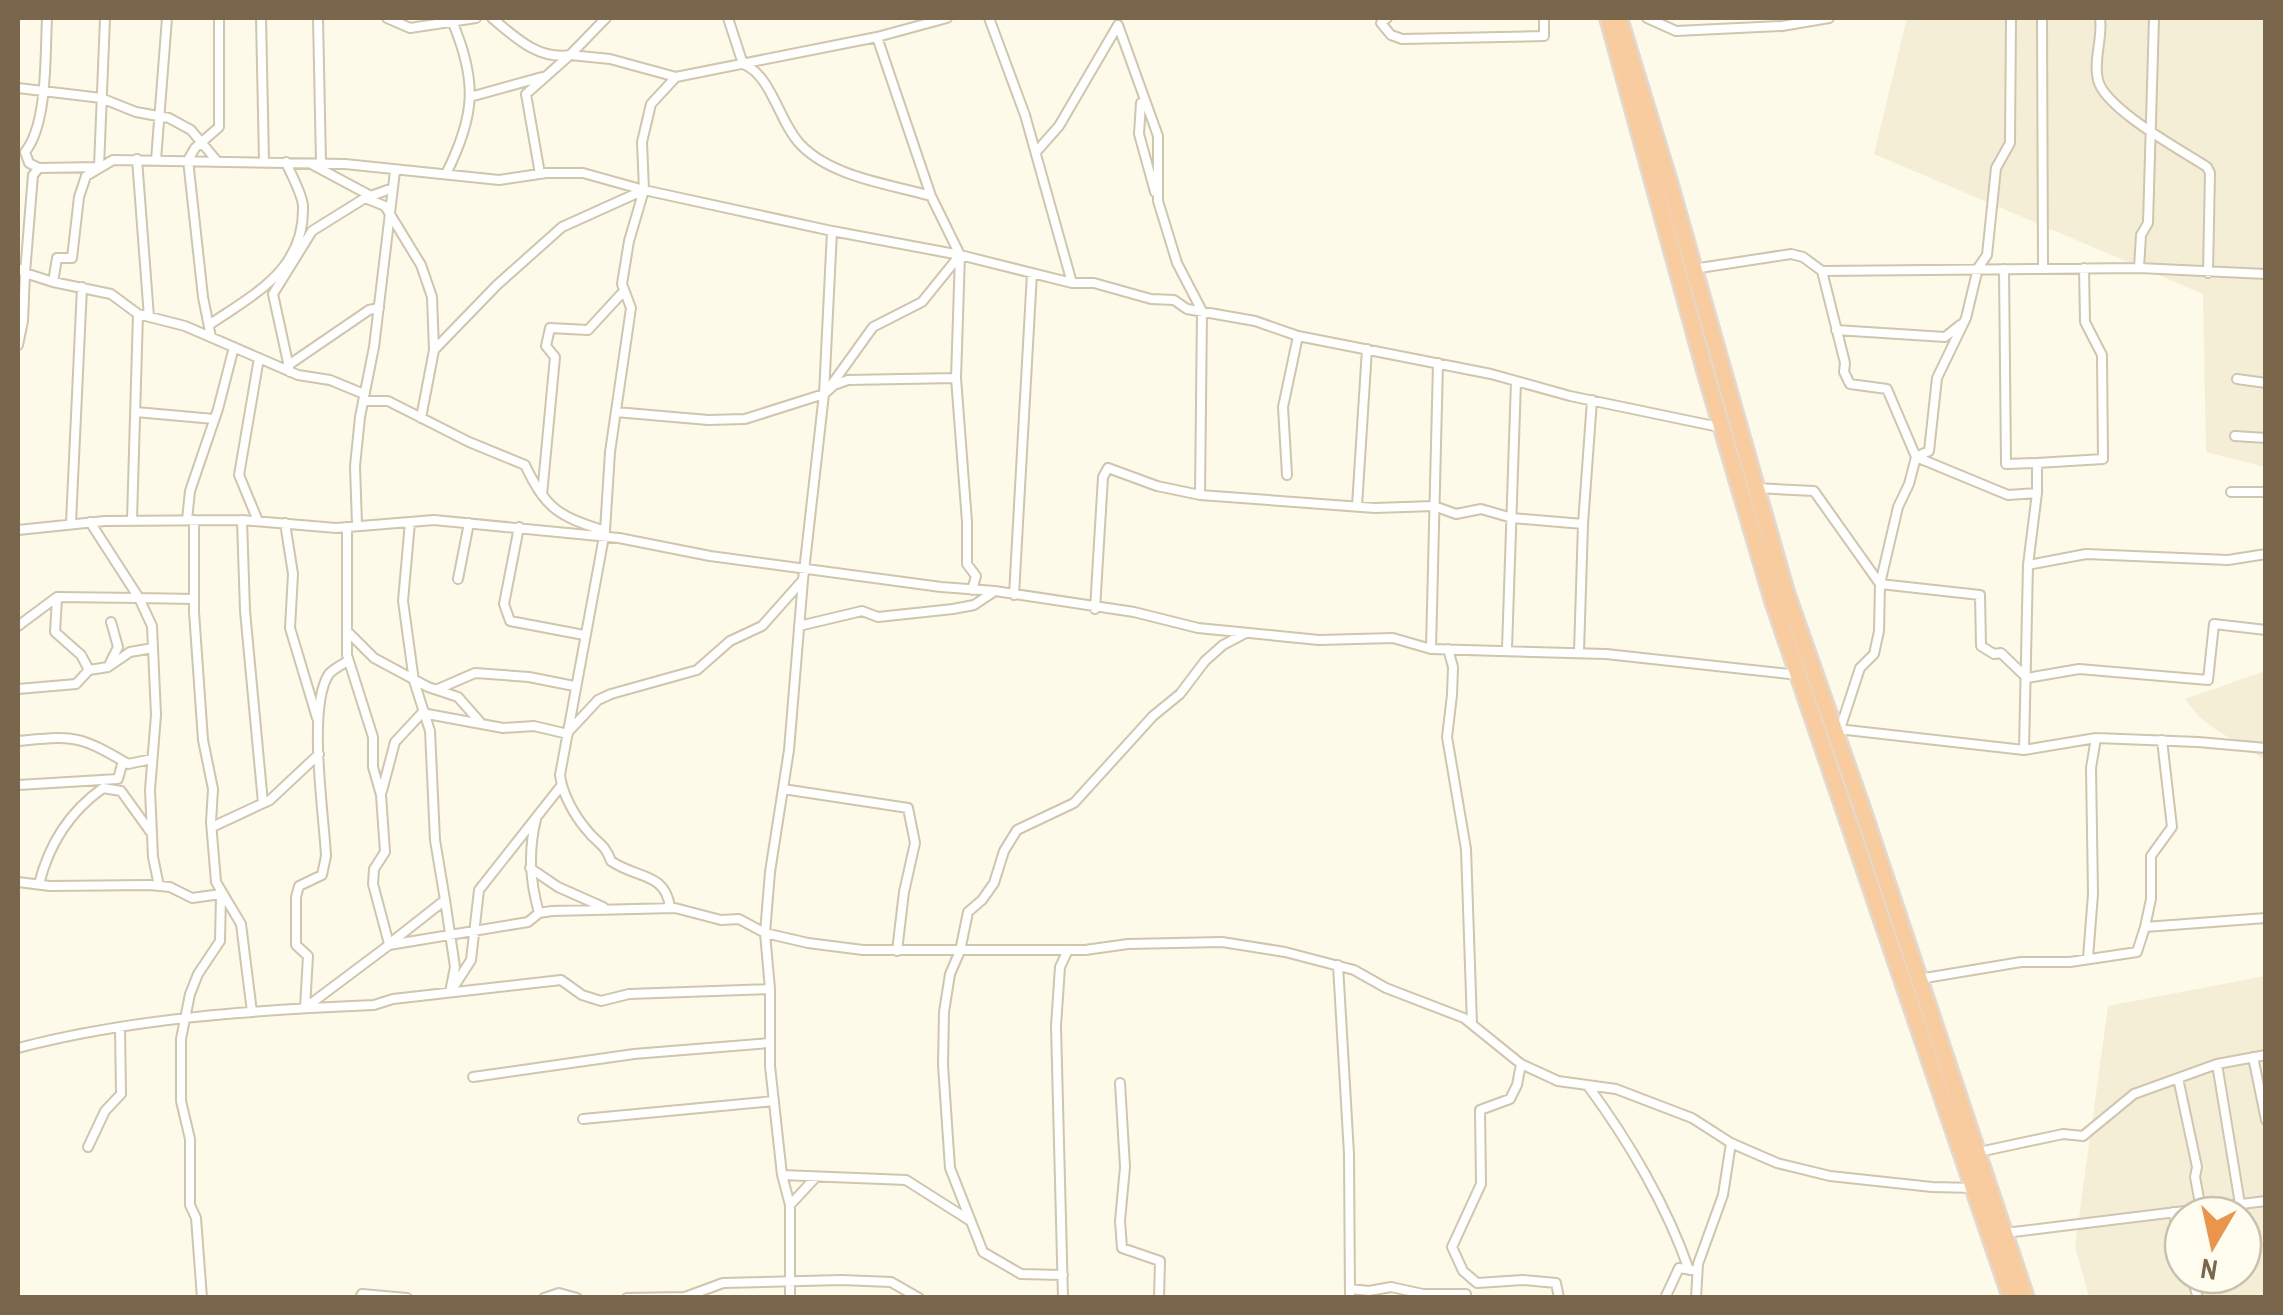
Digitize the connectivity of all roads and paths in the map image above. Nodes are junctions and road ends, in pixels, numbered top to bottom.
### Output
1 (48, 18) edge
2 (105, 18) edge
3 (167, 18) edge
4 (218, 18) edge
5 (261, 18) edge
6 (318, 18) edge
7 (387, 18) edge
8 (476, 18) edge
9 (492, 18) edge
10 (606, 18) edge
11 (728, 18) edge
12 (947, 18) edge
13 (989, 18) edge
14 (1128, 18) edge
15 (1387, 18) edge
16 (1544, 18) edge
17 (1647, 18) edge
18 (1829, 18) edge
19 (2011, 18) edge
20 (2042, 18) edge
21 (2100, 18) edge
22 (2154, 18) edge
23 (1618, 19) edge
24 (452, 21) junction
25 (1118, 25) junction
26 (877, 37) junction
27 (570, 54) junction
28 (742, 64) junction
29 (545, 76) junction
30 (676, 77) junction
31 (18, 88) edge
32 (43, 90) junction
33 (1141, 95) junction
34 (101, 98) junction
35 (470, 98) junction
36 (162, 116) junction
37 (2152, 130) junction
38 (202, 143) junction
39 (1036, 152) junction
40 (137, 160) junction
41 (156, 160) junction
42 (188, 160) junction
43 (218, 161) junction
44 (264, 162) junction
45 (286, 162) junction
46 (309, 162) junction
47 (320, 163) junction
48 (99, 166) junction
49 (39, 168) junction
50 (394, 171) junction
51 (446, 174) junction
52 (540, 174) junction
53 (393, 188) junction
54 (644, 190) junction
55 (931, 196) junction
56 (368, 197) junction
57 (1158, 201) junction
58 (389, 215) junction
59 (832, 231) junction
60 (960, 255) junction
61 (1978, 268) junction
62 (2084, 268) junction
63 (2138, 268) junction
64 (1693, 269) junction
65 (2004, 269) junction
66 (2043, 269) junction
67 (21, 271) edge
68 (1822, 271) junction
69 (2208, 272) junction
70 (1032, 274) junction
71 (2265, 275) edge
72 (53, 282) junction
73 (1072, 284) junction
74 (82, 287) junction
75 (623, 292) junction
76 (379, 308) junction
77 (1202, 311) junction
78 (138, 314) junction
79 (150, 317) junction
80 (1966, 318) junction
81 (209, 325) junction
82 (1836, 330) junction
83 (1298, 336) junction
84 (211, 337) junction
85 (18, 344) edge
86 (234, 347) junction
87 (1367, 349) junction
88 (434, 350) junction
89 (259, 358) junction
90 (1438, 363) junction
91 (290, 368) junction
92 (956, 378) junction
93 (2236, 380) dead end
94 (1516, 381) junction
95 (2266, 382) edge
96 (824, 394) junction
97 (364, 398) junction
98 (1592, 400) junction
99 (136, 412) junction
100 (616, 412) junction
101 (421, 418) junction
102 (214, 419) junction
103 (1722, 428) junction
104 (2235, 436) dead end
105 (2266, 438) edge
106 (1916, 457) junction
107 (2037, 463) junction
108 (1287, 475) dead end
109 (1755, 488) junction
110 (2231, 492) dead end
111 (2266, 492) edge
112 (2036, 493) junction
113 (1200, 494) junction
114 (542, 500) junction
115 (1358, 506) junction
116 (1434, 506) junction
117 (1512, 518) junction
118 (132, 520) junction
119 (190, 520) junction
120 (242, 520) junction
121 (258, 521) junction
122 (90, 522) junction
123 (410, 522) junction
124 (71, 523) junction
125 (285, 523) junction
126 (469, 523) junction
127 (1583, 524) junction
128 (358, 525) junction
129 (347, 528) junction
130 (519, 528) junction
131 (18, 530) edge
132 (604, 534) junction
133 (2266, 554) edge
134 (2028, 566) junction
135 (806, 568) junction
136 (458, 579) dead end
137 (803, 580) junction
138 (1880, 584) junction
139 (972, 590) junction
140 (995, 591) junction
141 (1014, 595) junction
142 (57, 597) junction
143 (139, 598) junction
144 (194, 599) junction
145 (1095, 609) junction
146 (112, 622) dead end
147 (18, 626) edge
148 (799, 626) junction
149 (2266, 630) edge
150 (348, 632) junction
151 (1247, 633) junction
152 (584, 635) junction
153 (154, 648) junction
154 (1431, 649) junction
155 (1448, 649) junction
156 (1507, 650) junction
157 (1579, 652) junction
158 (348, 661) junction
159 (108, 667) junction
160 (90, 670) junction
161 (1798, 675) junction
162 (2028, 678) junction
163 (414, 680) junction
164 (574, 686) junction
165 (18, 688) edge
166 (436, 690) junction
167 (422, 713) junction
168 (319, 722) junction
169 (480, 722) junction
170 (1837, 729) junction
171 (568, 734) junction
172 (2096, 738) junction
173 (18, 740) edge
174 (2162, 740) junction
175 (2266, 748) edge
176 (2024, 750) junction
177 (319, 754) junction
178 (152, 759) junction
179 (123, 761) junction
180 (118, 780) junction
181 (18, 785) edge
182 (561, 786) junction
183 (783, 788) junction
184 (121, 791) junction
185 (381, 794) junction
186 (264, 802) junction
187 (537, 816) junction
188 (212, 827) junction
189 (152, 834) junction
190 (530, 868) junction
191 (18, 882) edge
192 (39, 884) junction
193 (159, 886) junction
194 (221, 894) junction
195 (445, 900) junction
196 (670, 908) junction
197 (607, 909) junction
198 (539, 913) junction
199 (2266, 918) edge
200 (2145, 928) junction
201 (474, 930) junction
202 (765, 933) junction
203 (450, 935) junction
204 (1045, 950) junction
205 (1068, 950) junction
206 (897, 951) junction
207 (960, 951) junction
208 (938, 952) junction
209 (2088, 958) junction
210 (1338, 966) junction
211 (1060, 967) junction
212 (950, 974) junction
213 (1920, 979) junction
214 (770, 989) junction
215 (450, 992) junction
216 (305, 1008) junction
217 (252, 1012) junction
218 (187, 1018) junction
219 (1472, 1024) junction
220 (120, 1028) junction
221 (769, 1043) junction
222 (18, 1048) edge
223 (2266, 1055) edge
224 (2253, 1057) junction
225 (1521, 1064) junction
226 (2216, 1064) junction
227 (473, 1076) dead end
228 (2178, 1078) junction
229 (1120, 1084) dead end
230 (1587, 1085) junction
231 (774, 1102) junction
232 (583, 1119) dead end
233 (2266, 1120) edge
234 (1731, 1143) junction
235 (88, 1146) dead end
236 (1978, 1152) junction
237 (782, 1175) junction
238 (816, 1177) junction
239 (1975, 1188) junction
240 (2199, 1195) edge
241 (2238, 1195) edge
242 (790, 1205) junction
243 (2163, 1213) edge
244 (969, 1220) junction
245 (2005, 1233) junction
246 (1693, 1270) junction
247 (1062, 1275) junction
248 (790, 1282) junction
249 (1477, 1283) junction
250 (1350, 1293) edge
251 (1466, 1296) edge
252 (202, 1298) edge
253 (360, 1298) edge
254 (407, 1298) edge
255 (544, 1298) edge
256 (577, 1298) edge
257 (627, 1298) edge
258 (790, 1298) edge
259 (919, 1298) edge
260 (1063, 1298) edge
261 (1158, 1298) edge
262 (1559, 1298) edge
263 (1665, 1298) edge
264 (1696, 1298) edge
265 (2012, 1298) edge
266 (2026, 1298) edge

1 - 32 street
2 - 34 street
3 - 36 street
4 - 38 street
5 - 44 street
6 - 47 street
7 - 24 street
8 - 24 street
9 - 27 street
10 - 27 street
11 - 28 street
12 - 26 street
13 - 39 street
14 - 25 street
15 - 16 street
17 - 18 street
19 - 61 street
20 - 66 street
21 - 37 street
22 - 37 street
23 - 64 highway
23 - 103 highway
24 - 35 street
25 - 33 street
25 - 39 street
26 - 28 street
26 - 55 street
27 - 29 street
27 - 30 street
28 - 30 street
28 - 55 street
29 - 35 street
29 - 52 street
30 - 54 street
31 - 32 street
32 - 34 street
32 - 49 street
33 - 57 street
33 - 57 street
34 - 36 street
34 - 48 street
35 - 51 street
36 - 38 street
36 - 41 street
37 - 63 street
37 - 69 street
38 - 42 street
38 - 43 street
39 - 73 street
40 - 41 street
40 - 48 street
40 - 79 street
41 - 42 street
42 - 43 street
42 - 81 street
43 - 44 street
44 - 45 street
45 - 46 street
45 - 81 street
46 - 47 street
46 - 56 street
47 - 50 street
48 - 49 street
48 - 72 street
49 - 67 street
50 - 51 street
50 - 53 street
51 - 52 street
52 - 54 street
53 - 56 street
53 - 58 street
54 - 59 street
54 - 75 street
54 - 88 street
55 - 60 street
56 - 58 street
56 - 91 street
57 - 77 street
58 - 76 street
58 - 88 street
59 - 60 street
59 - 96 street
60 - 70 street
60 - 92 street
60 - 96 street
61 - 65 street
61 - 68 street
61 - 80 street
62 - 63 street
62 - 66 street
62 - 107 street
63 - 69 street
64 - 68 street
64 - 109 highway
65 - 66 street
65 - 107 street
67 - 72 street
67 - 85 street
68 - 82 street
69 - 71 street
70 - 73 street
70 - 141 street
72 - 74 street
73 - 77 street
74 - 78 street
74 - 124 street
75 - 100 street
75 - 114 street
76 - 91 street
76 - 97 street
77 - 83 street
77 - 113 street
78 - 79 street
78 - 99 street
79 - 84 street
80 - 82 street
80 - 106 street
81 - 84 street
82 - 106 street
83 - 87 street
83 - 108 street
84 - 86 street
86 - 89 street
86 - 102 street
87 - 90 street
87 - 115 street
88 - 101 street
89 - 91 street
89 - 121 street
90 - 94 street
90 - 116 street
91 - 97 street
92 - 96 street
92 - 139 street
93 - 95 street
94 - 98 street
94 - 117 street
96 - 100 street
96 - 135 street
97 - 101 street
97 - 128 street
98 - 103 street
98 - 127 street
99 - 102 street
99 - 118 street
100 - 132 street
101 - 114 street
102 - 119 street
103 - 161 highway
104 - 105 street
106 - 112 street
106 - 138 street
107 - 112 street
109 - 138 street
109 - 170 highway
110 - 111 street
112 - 134 street
113 - 115 street
113 - 145 street
114 - 132 street
115 - 116 street
116 - 117 street
116 - 154 street
117 - 127 street
117 - 156 street
118 - 119 street
118 - 122 street
119 - 120 street
119 - 144 street
120 - 121 street
120 - 186 street
121 - 125 street
122 - 124 street
122 - 143 street
123 - 126 street
123 - 128 street
123 - 163 street
124 - 131 street
125 - 129 street
125 - 168 street
126 - 130 street
126 - 136 street
127 - 157 street
128 - 129 street
129 - 150 street
130 - 132 street
130 - 152 street
132 - 135 street
132 - 152 street
133 - 134 street
134 - 162 street
135 - 137 street
135 - 139 street
137 - 148 street
137 - 171 street
138 - 162 street
138 - 170 street
139 - 140 street
140 - 141 street
140 - 148 street
141 - 145 street
142 - 143 street
142 - 147 street
142 - 160 street
143 - 144 street
143 - 153 street
144 - 188 street
145 - 151 street
146 - 159 street
148 - 183 street
149 - 162 street
150 - 158 street
150 - 163 street
151 - 154 street
151 - 207 street
152 - 164 street
153 - 159 street
153 - 178 street
154 - 155 street
155 - 156 street
155 - 219 street
156 - 157 street
157 - 161 street
158 - 168 street
158 - 185 street
159 - 160 street
160 - 165 street
161 - 239 highway
162 - 176 street
163 - 166 street
163 - 167 street
164 - 166 street
164 - 171 street
166 - 169 street
167 - 169 street
167 - 185 street
167 - 195 street
168 - 177 street
169 - 171 street
170 - 176 street
170 - 213 highway
171 - 182 street
172 - 174 street
172 - 176 street
172 - 209 street
173 - 179 street
174 - 175 street
174 - 200 street
177 - 186 street
177 - 216 street
178 - 179 street
178 - 189 street
179 - 180 street
180 - 181 street
180 - 184 street
182 - 187 street
182 - 196 street
183 - 202 street
183 - 206 street
184 - 189 street
184 - 192 street
185 - 195 street
186 - 188 street
187 - 190 street
187 - 201 street
188 - 194 street
189 - 193 street
190 - 197 street
190 - 198 street
191 - 192 street
192 - 193 street
193 - 194 street
194 - 217 street
194 - 218 street
195 - 203 street
196 - 197 street
196 - 202 street
197 - 198 street
198 - 201 street
199 - 200 street
200 - 209 street
201 - 203 street
201 - 215 street
202 - 206 street
202 - 214 street
203 - 215 street
203 - 216 street
204 - 205 street
204 - 207 street
204 - 211 street
205 - 210 street
205 - 211 street
206 - 208 street
207 - 208 street
207 - 212 street
208 - 212 street
209 - 213 street
210 - 219 street
210 - 250 street
211 - 247 street
212 - 244 street
213 - 236 highway
214 - 215 street
214 - 221 street
215 - 216 street
216 - 217 street
217 - 218 street
218 - 220 street
218 - 252 street
219 - 225 street
220 - 222 street
220 - 235 street
221 - 227 street
221 - 231 street
223 - 224 street
224 - 226 street
224 - 233 street
225 - 230 street
225 - 249 street
226 - 228 street
226 - 241 street
228 - 236 street
228 - 240 street
229 - 261 street
230 - 234 street
230 - 246 street
231 - 232 street
231 - 237 street
234 - 239 street
234 - 246 street
236 - 245 highway
237 - 238 street
237 - 242 street
238 - 242 street
238 - 244 street
239 - 265 highway
242 - 248 street
243 - 245 street
244 - 247 street
245 - 266 highway
246 - 263 street
246 - 264 street
247 - 260 street
248 - 257 street
248 - 258 street
248 - 259 street
249 - 251 street
249 - 262 street
250 - 251 street
253 - 254 street
255 - 256 street

